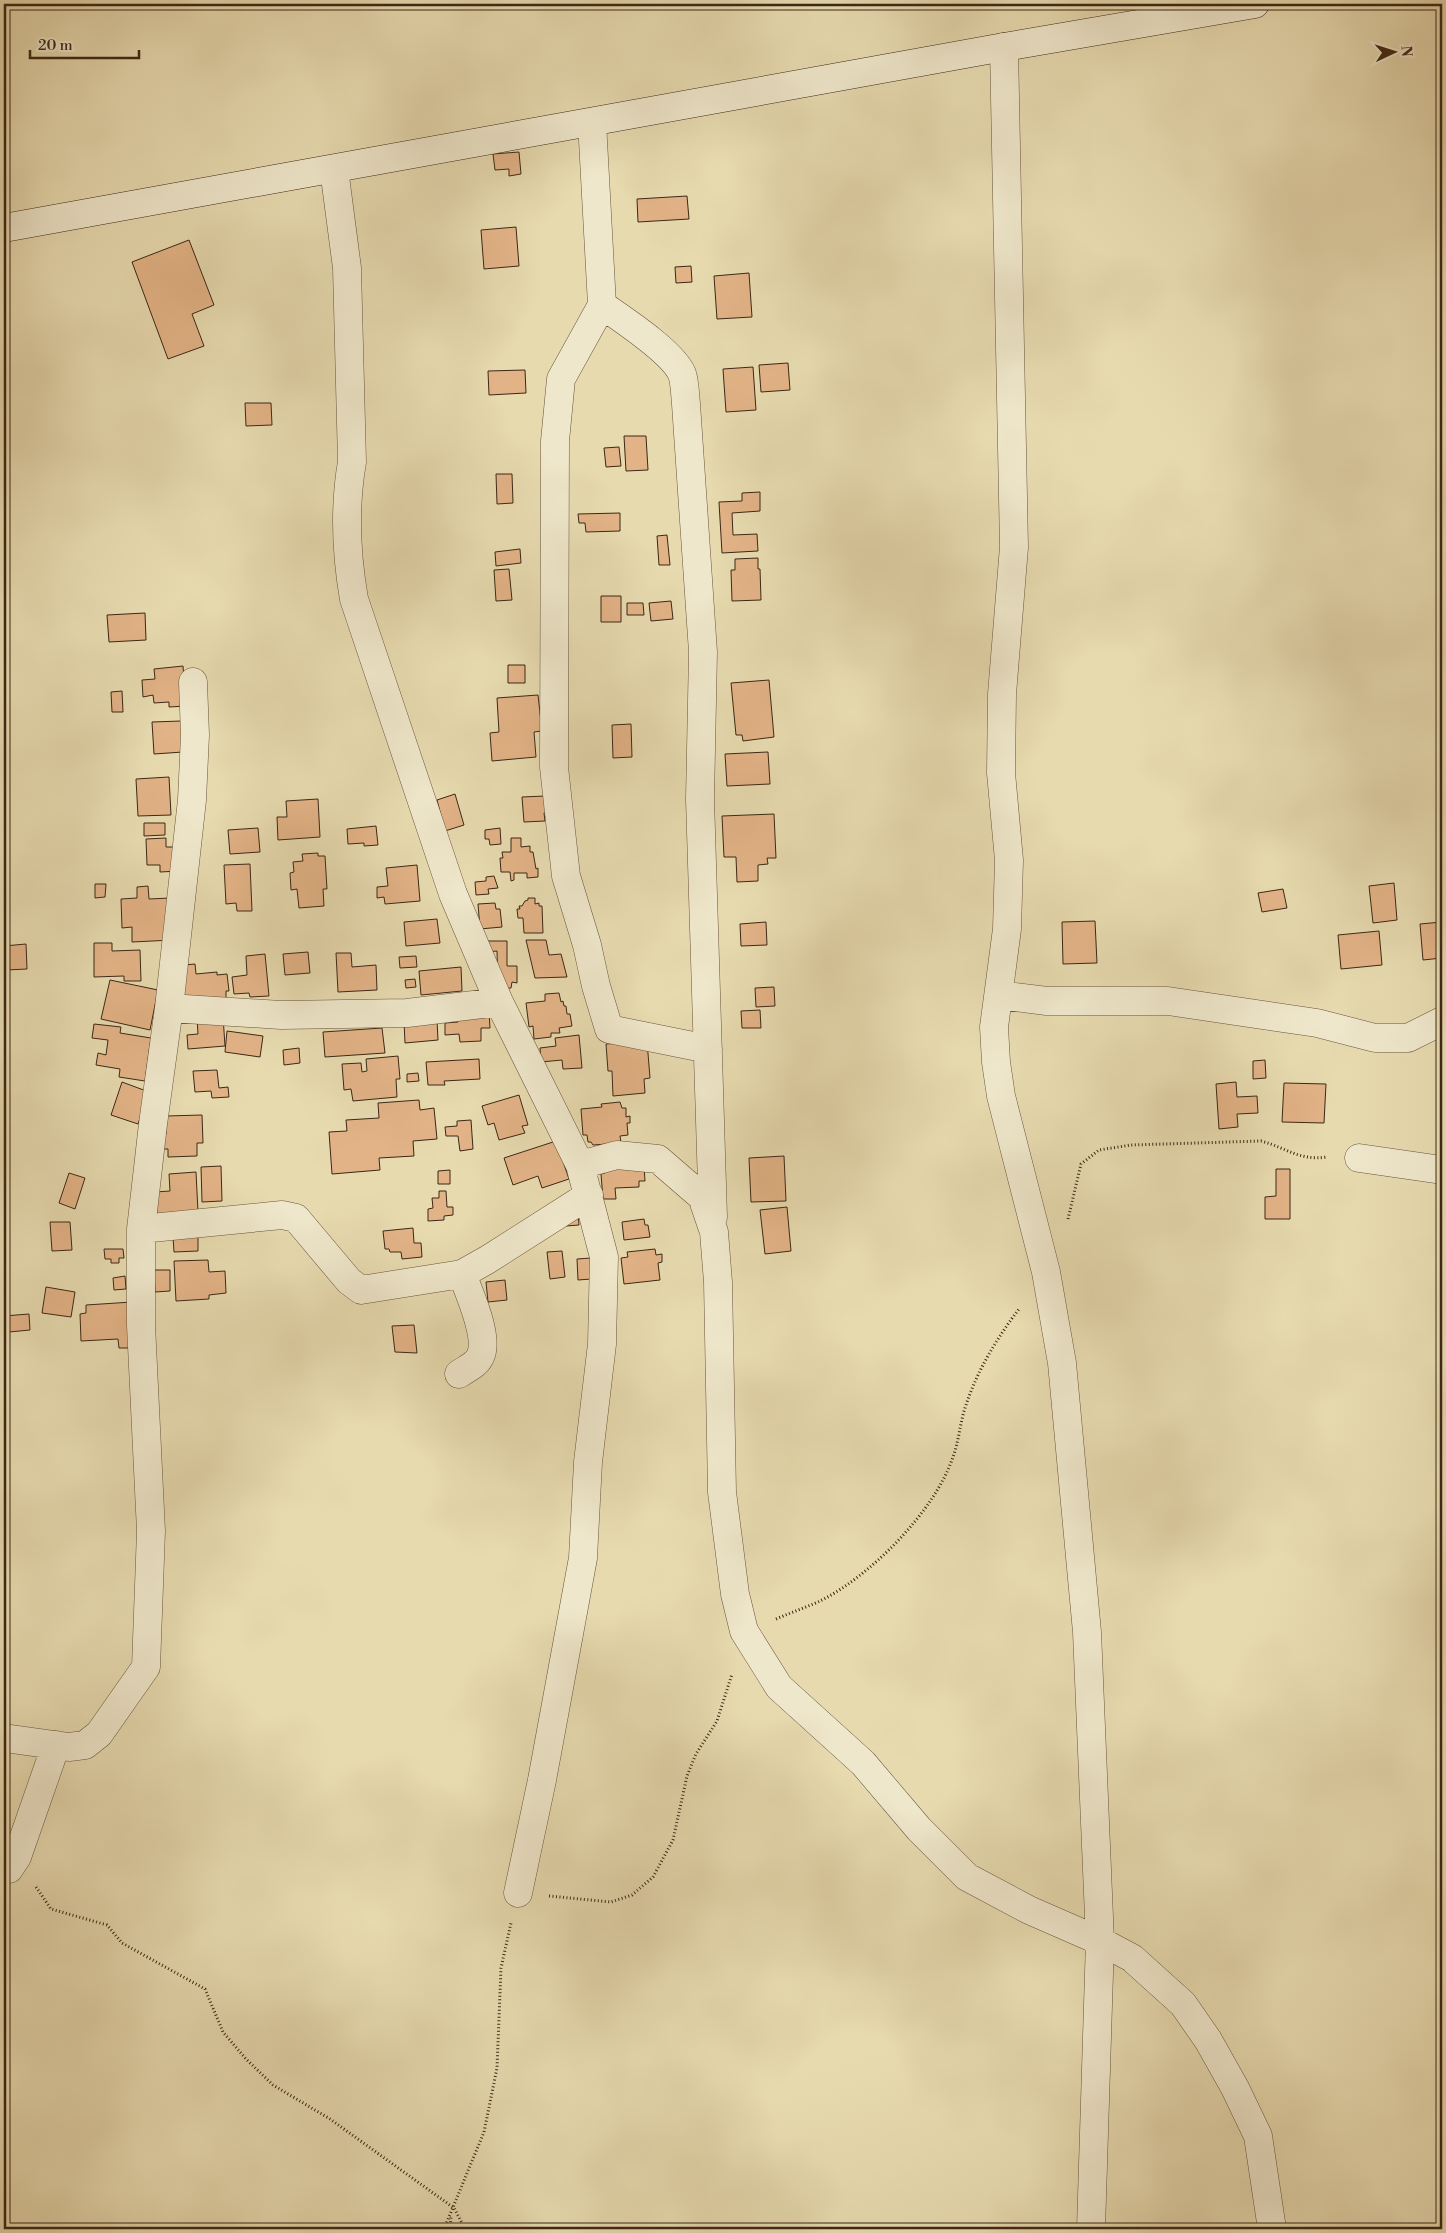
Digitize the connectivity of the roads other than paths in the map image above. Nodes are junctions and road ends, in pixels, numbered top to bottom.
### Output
1 (1255, 4) edge
2 (1004, 47) junction
3 (592, 122) junction
4 (334, 169) junction
5 (4, 228) edge
6 (602, 306) junction
7 (193, 682) dead end
8 (999, 995) junction
9 (499, 1002) junction
10 (169, 1008) junction
11 (1442, 1021) edge
12 (708, 1049) junction
13 (1359, 1158) road end
14 (580, 1165) junction
15 (1442, 1170) edge
16 (589, 1195) junction
17 (141, 1229) junction
18 (714, 1232) junction
19 (462, 1274) junction
20 (459, 1374) dead end
21 (4, 1738) edge
22 (56, 1745) junction
23 (10, 1863) edge
24 (518, 1894) road end
25 (1100, 1941) junction
26 (1091, 2229) edge
27 (1272, 2229) edge

1 - 2 street
2 - 3 street
2 - 8 street
3 - 4 street
3 - 6 street
4 - 5 street
4 - 9 street
6 - 12 street
6 - 12 street
7 - 10 street
8 - 11 street
8 - 25 street
9 - 10 street
9 - 14 street
10 - 17 street
12 - 18 street
13 - 15 street
14 - 16 street
14 - 18 street
16 - 19 street
16 - 24 street
17 - 19 street
17 - 22 street
18 - 25 street
19 - 20 street
21 - 22 street
22 - 23 street
25 - 26 street
25 - 27 street

